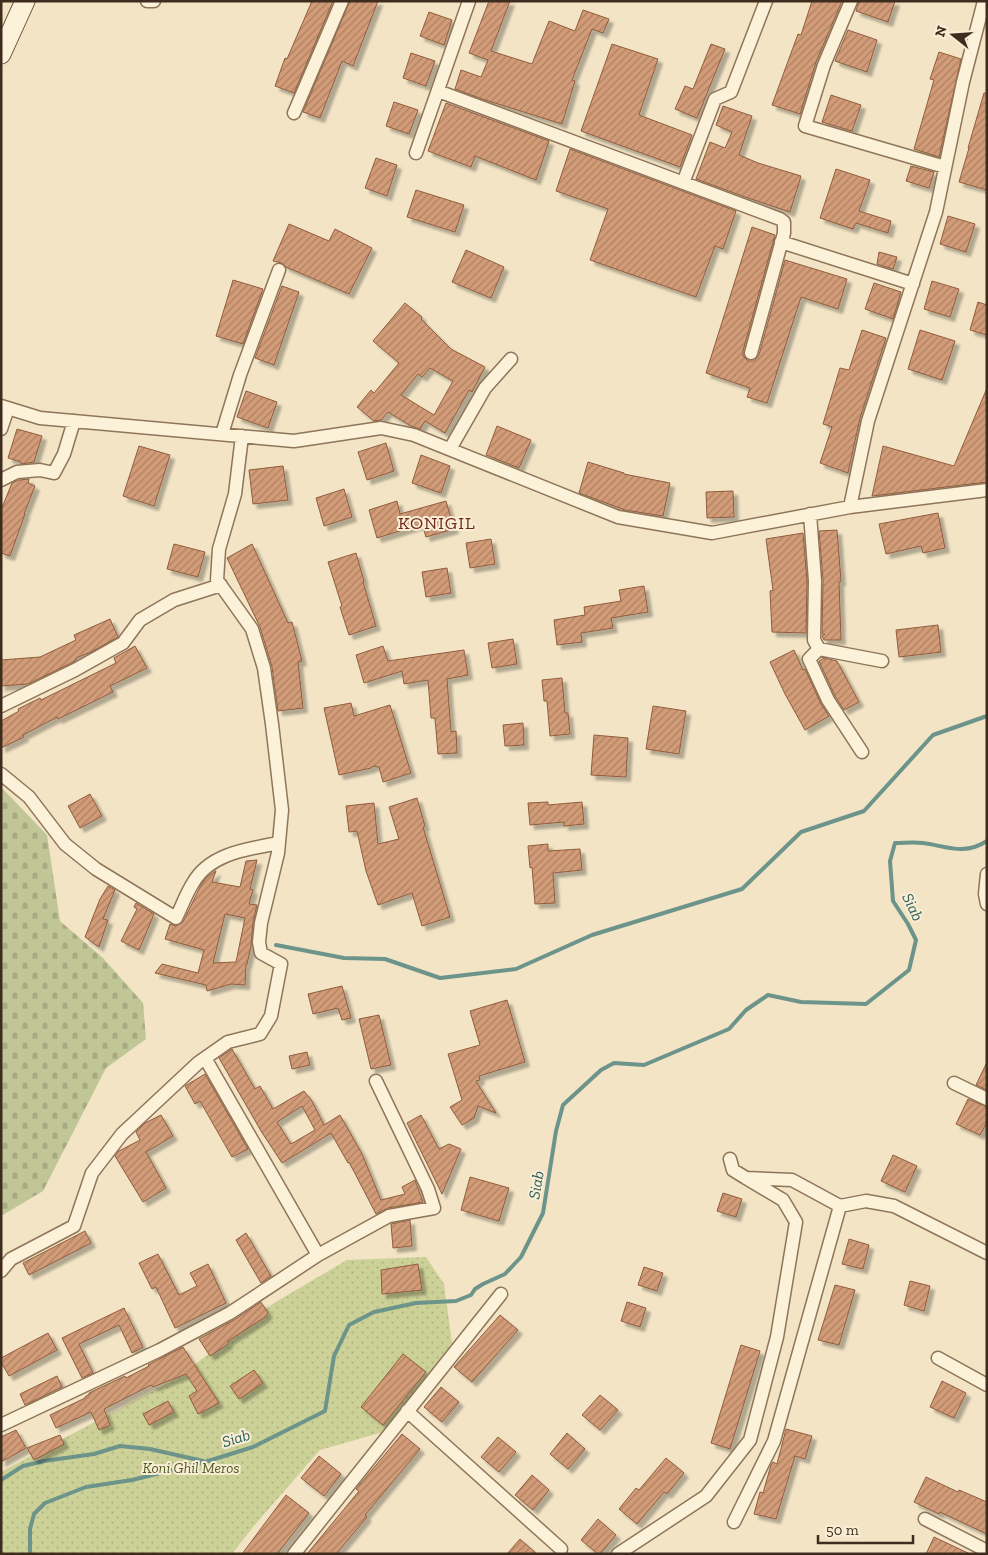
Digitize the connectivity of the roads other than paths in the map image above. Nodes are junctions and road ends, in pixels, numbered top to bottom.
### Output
1 (25, 1) edge
2 (147, 1) edge
3 (154, 1) edge
4 (342, 1) edge
5 (469, 1) edge
6 (766, 1) edge
7 (851, 1) edge
8 (984, 1) edge
9 (1, 54) edge
10 (438, 91) junction
11 (294, 113) dead end
12 (416, 153) dead end
13 (945, 167) junction
14 (683, 183) junction
15 (781, 242) junction
16 (279, 270) dead end
17 (912, 284) junction
18 (751, 353) dead end
19 (510, 358) dead end
20 (5, 407) edge
21 (74, 421) junction
22 (1, 429) edge
23 (222, 434) junction
24 (242, 436) junction
25 (450, 450) junction
26 (1, 480) edge
27 (987, 490) edge
28 (850, 507) junction
29 (810, 514) junction
30 (221, 586) junction
31 (819, 649) junction
32 (882, 661) dead end
33 (1, 706) edge
34 (862, 752) dead end
35 (1, 774) edge
36 (279, 843) junction
37 (987, 874) edge
38 (987, 904) edge
39 (205, 1058) junction
40 (376, 1081) dead end
41 (954, 1083) dead end
42 (987, 1099) edge
43 (730, 1159) dead end
44 (746, 1178) junction
45 (840, 1206) junction
46 (318, 1254) junction
47 (987, 1254) edge
48 (1, 1271) edge
49 (501, 1294) dead end
50 (938, 1358) dead end
51 (987, 1385) edge
52 (407, 1411) junction
53 (1, 1424) edge
54 (925, 1519) dead end
55 (734, 1522) dead end
56 (987, 1551) edge
57 (561, 1552) edge
58 (294, 1554) edge
59 (618, 1554) edge

1 - 9 main road
2 - 3 street
4 - 11 street
5 - 10 street
6 - 14 street
7 - 13 street
8 - 13 street
10 - 12 street
10 - 14 street
13 - 17 street
14 - 15 street
15 - 17 street
15 - 18 street
16 - 23 street
17 - 28 street
19 - 25 street
20 - 21 street
20 - 22 street
21 - 23 street
21 - 26 street
23 - 24 street
24 - 25 street
24 - 30 street
25 - 29 street
27 - 28 street
28 - 29 street
29 - 31 street
30 - 33 street
30 - 36 street
31 - 32 street
31 - 34 street
35 - 36 street
36 - 39 street
37 - 38 street
39 - 46 street
39 - 48 street
40 - 46 street
41 - 42 street
43 - 44 street
44 - 45 street
44 - 59 street
45 - 47 street
45 - 55 street
46 - 53 street
49 - 52 street
50 - 51 street
52 - 57 street
52 - 58 street
54 - 56 street

